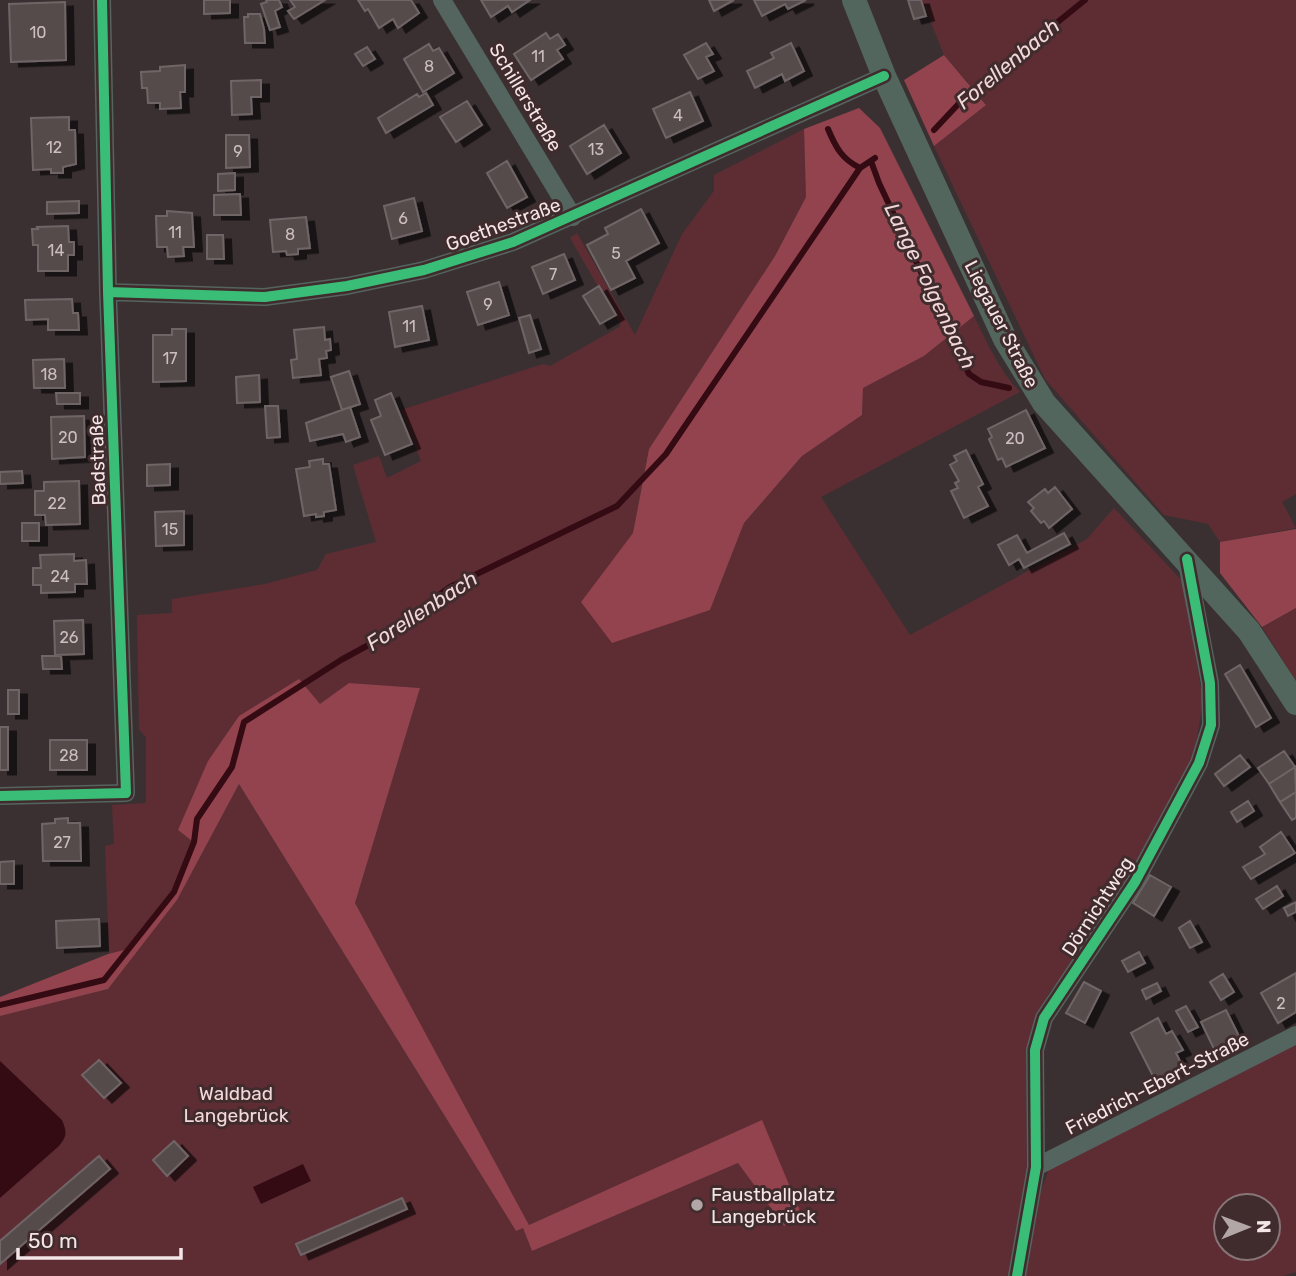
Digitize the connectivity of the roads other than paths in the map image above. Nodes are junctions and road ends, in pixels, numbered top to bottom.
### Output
1 (102, 0) edge
2 (442, 0) edge
3 (854, 0) edge
4 (884, 76) junction
5 (573, 217) junction
6 (108, 292) junction
7 (1187, 559) junction
8 (1296, 703) edge
9 (0, 796) edge
10 (1296, 1035) edge
11 (1036, 1167) junction
12 (1017, 1276) edge

1 - 6 street, Badstraße
2 - 5 street, Schillerstraße
3 - 4 main road, Liegauer Straße
4 - 5 street, Goethestraße
4 - 7 main road, Liegauer Straße
5 - 6 street, Goethestraße
6 - 9 street, Badstraße
7 - 8 main road, Liegauer Straße
7 - 11 street, Dörnichtweg
10 - 11 street, Friedrich-Ebert-Straße
11 - 12 street, Dörnichtweg

